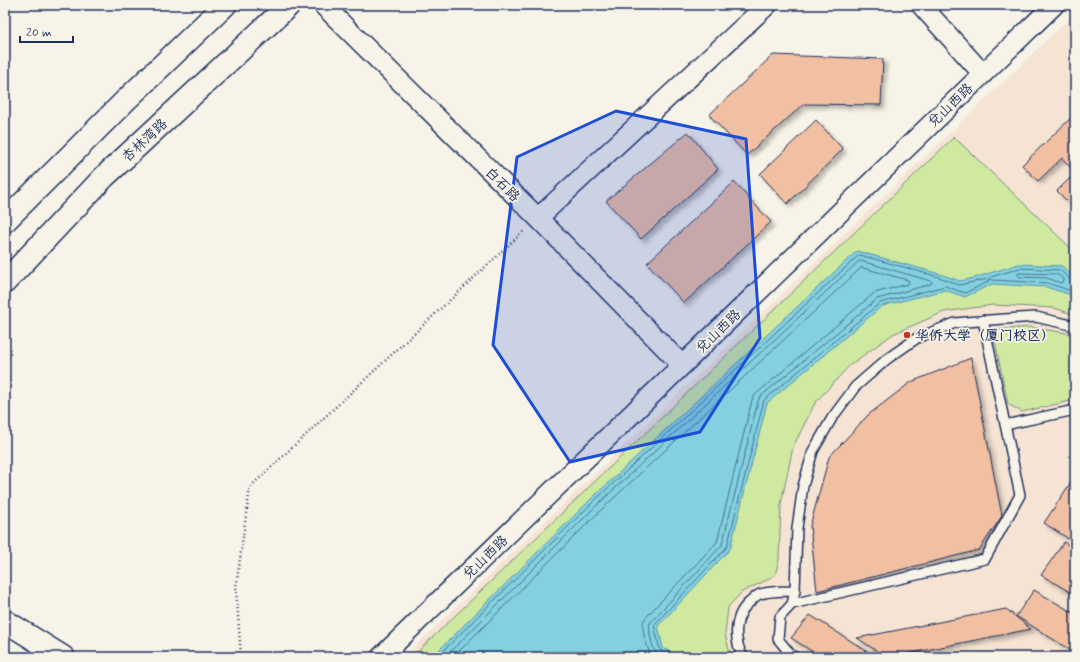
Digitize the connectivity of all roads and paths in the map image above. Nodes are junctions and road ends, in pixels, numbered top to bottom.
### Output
1 (225, 5) edge
2 (289, 5) edge
3 (322, 5) edge
4 (767, 5) edge
5 (921, 5) edge
6 (1054, 5) edge
7 (983, 74) junction
8 (538, 218) junction
9 (5, 221) edge
10 (5, 282) edge
11 (983, 320) junction
12 (1075, 326) edge
13 (682, 365) junction
14 (1075, 410) edge
15 (1005, 425) junction
16 (795, 591) junction
17 (792, 604) junction
18 (5, 621) edge
19 (63, 657) edge
20 (241, 657) edge
21 (381, 657) edge
22 (743, 657) edge
23 (794, 657) edge

1 - 9 main road
2 - 10 main road, 杏林湾路
3 - 8 street, 白石路
4 - 8 street
5 - 7 street
6 - 7 street, 兑山西路
7 - 13 street, 兑山西路
8 - 13 street, 白石路
8 - 20 path
11 - 12 lane
11 - 15 lane
11 - 16 lane
13 - 21 street, 兑山西路
14 - 15 lane
15 - 17 lane
16 - 17 lane
16 - 22 lane
17 - 23 lane
18 - 19 main road

